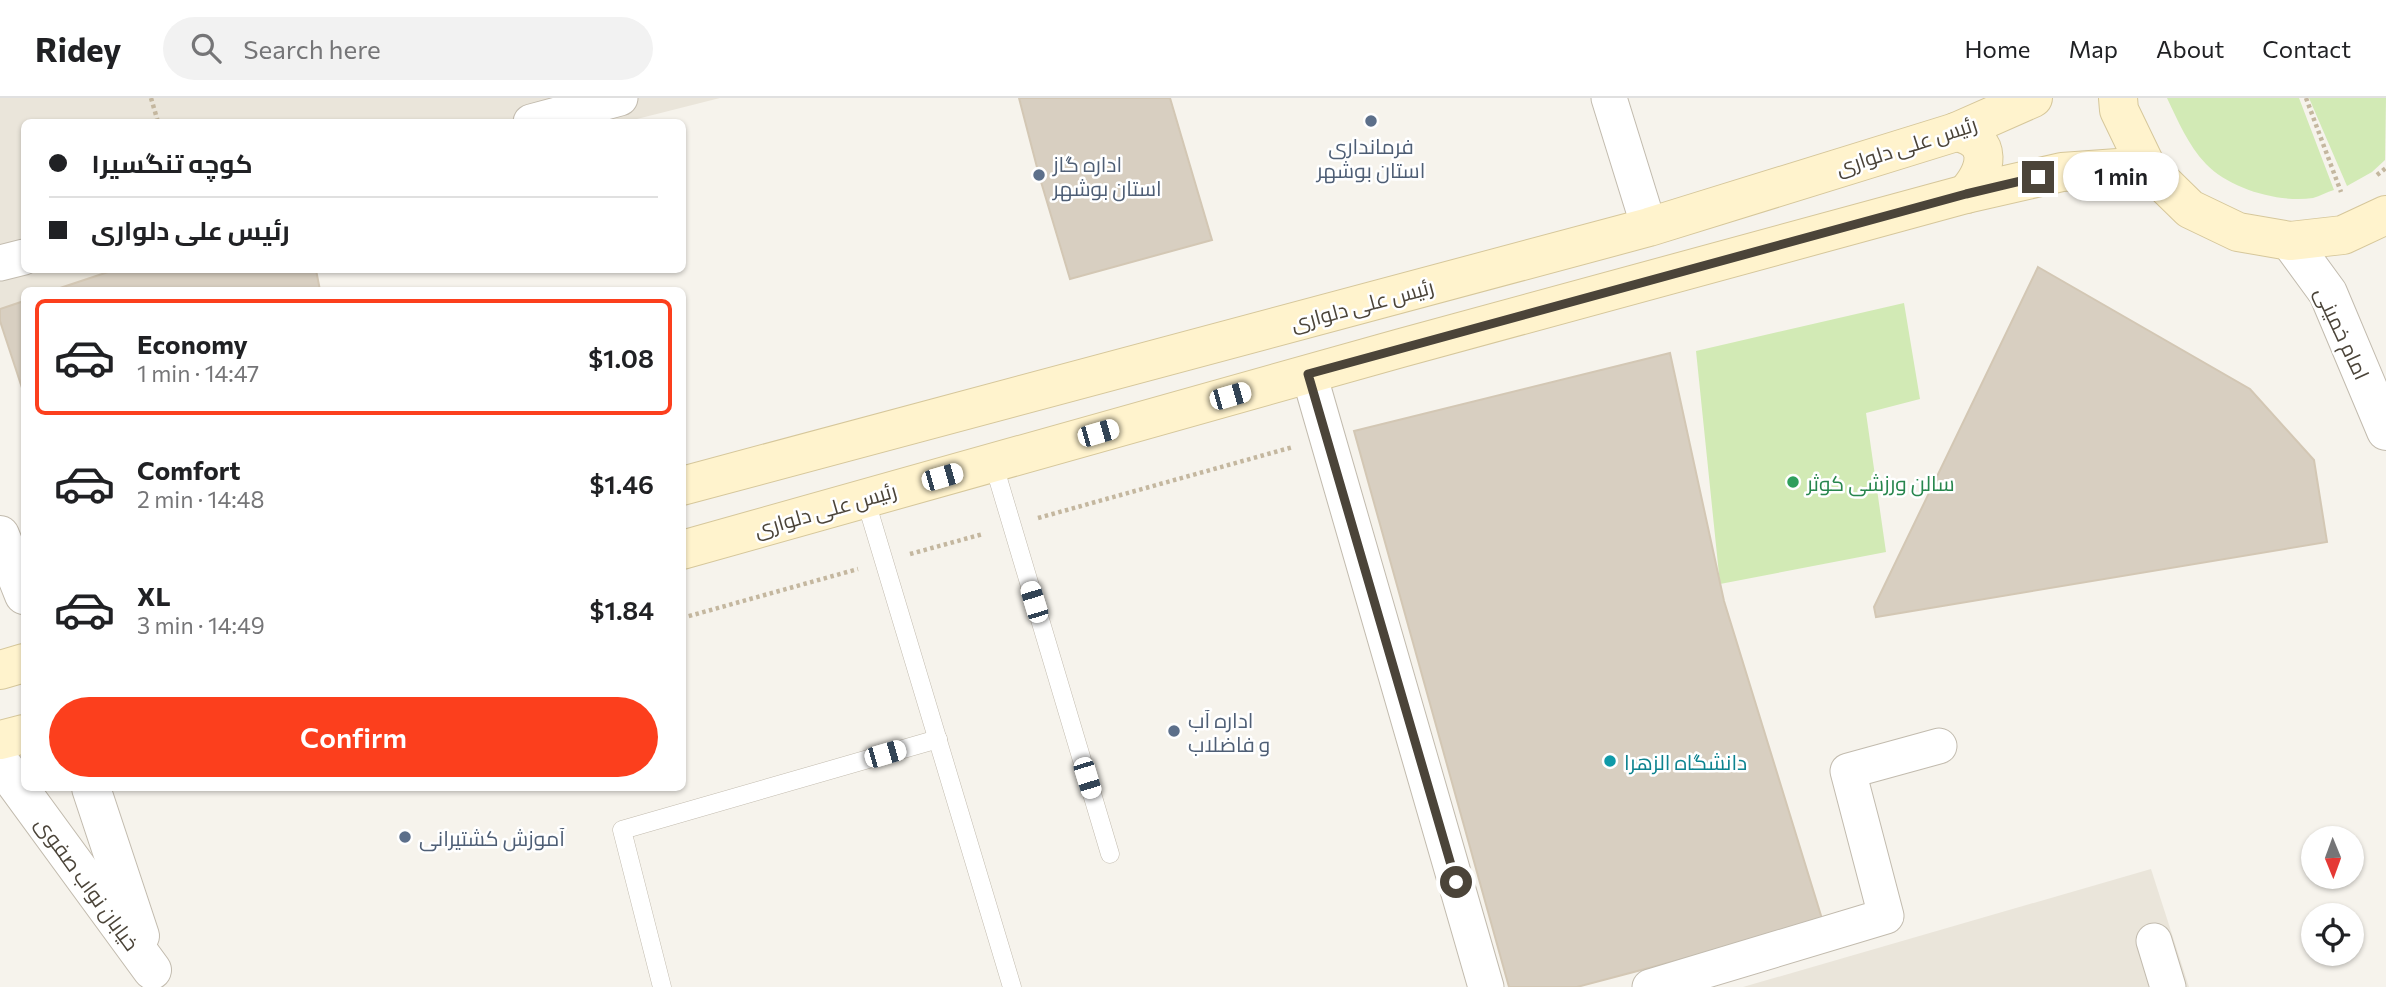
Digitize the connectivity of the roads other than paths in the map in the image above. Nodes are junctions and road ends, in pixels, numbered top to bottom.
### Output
1 (620, 98) edge
2 (1609, 98) edge
3 (2033, 98) edge
4 (2118, 98) edge
5 (542, 119) edge
6 (1956, 132) junction
7 (2146, 166) junction
8 (1966, 194) junction
9 (2386, 215) edge
10 (1649, 227) junction
11 (2290, 241) junction
12 (21, 258) edge
13 (0, 263) edge
14 (1308, 374) junction
15 (2386, 431) edge
16 (993, 462) junction
17 (686, 485) edge
18 (865, 498) junction
19 (0, 535) edge
20 (686, 549) edge
21 (21, 588) edge
22 (21, 664) edge
23 (0, 670) edge
24 (21, 735) edge
25 (938, 739) junction
26 (0, 740) edge
27 (1939, 746) dead end
28 (0, 762) edge
29 (92, 791) edge
30 (1110, 854) dead end
31 (2154, 941) dead end
32 (155, 978) edge
33 (662, 987) edge
34 (1012, 987) edge
35 (1486, 987) edge
36 (1650, 987) edge
37 (2168, 987) edge

1 - 5 street
2 - 10 street
3 - 6 main road, رئیس علی دلواری
4 - 7 main road
6 - 8 main road
6 - 10 main road, رئیس علی دلواری
7 - 8 main road, رئیس علی دلواری
7 - 11 main road
8 - 14 main road, رئیس علی دلواری
9 - 11 main road
10 - 17 main road, رئیس علی دلواری
11 - 15 street, امام خمینی
12 - 13 street
14 - 16 main road, رئیس علی دلواری
14 - 35 street
16 - 18 main road, رئیس علی دلواری
16 - 30 lane
18 - 20 main road, رئیس علی دلواری
18 - 25 lane
19 - 21 street
22 - 23 main road
24 - 26 main road
25 - 33 lane
25 - 34 lane
27 - 36 street
28 - 32 street, خیابان نواب صفوی
29 - 32 street, خیابان نواب صفوی
31 - 37 street

